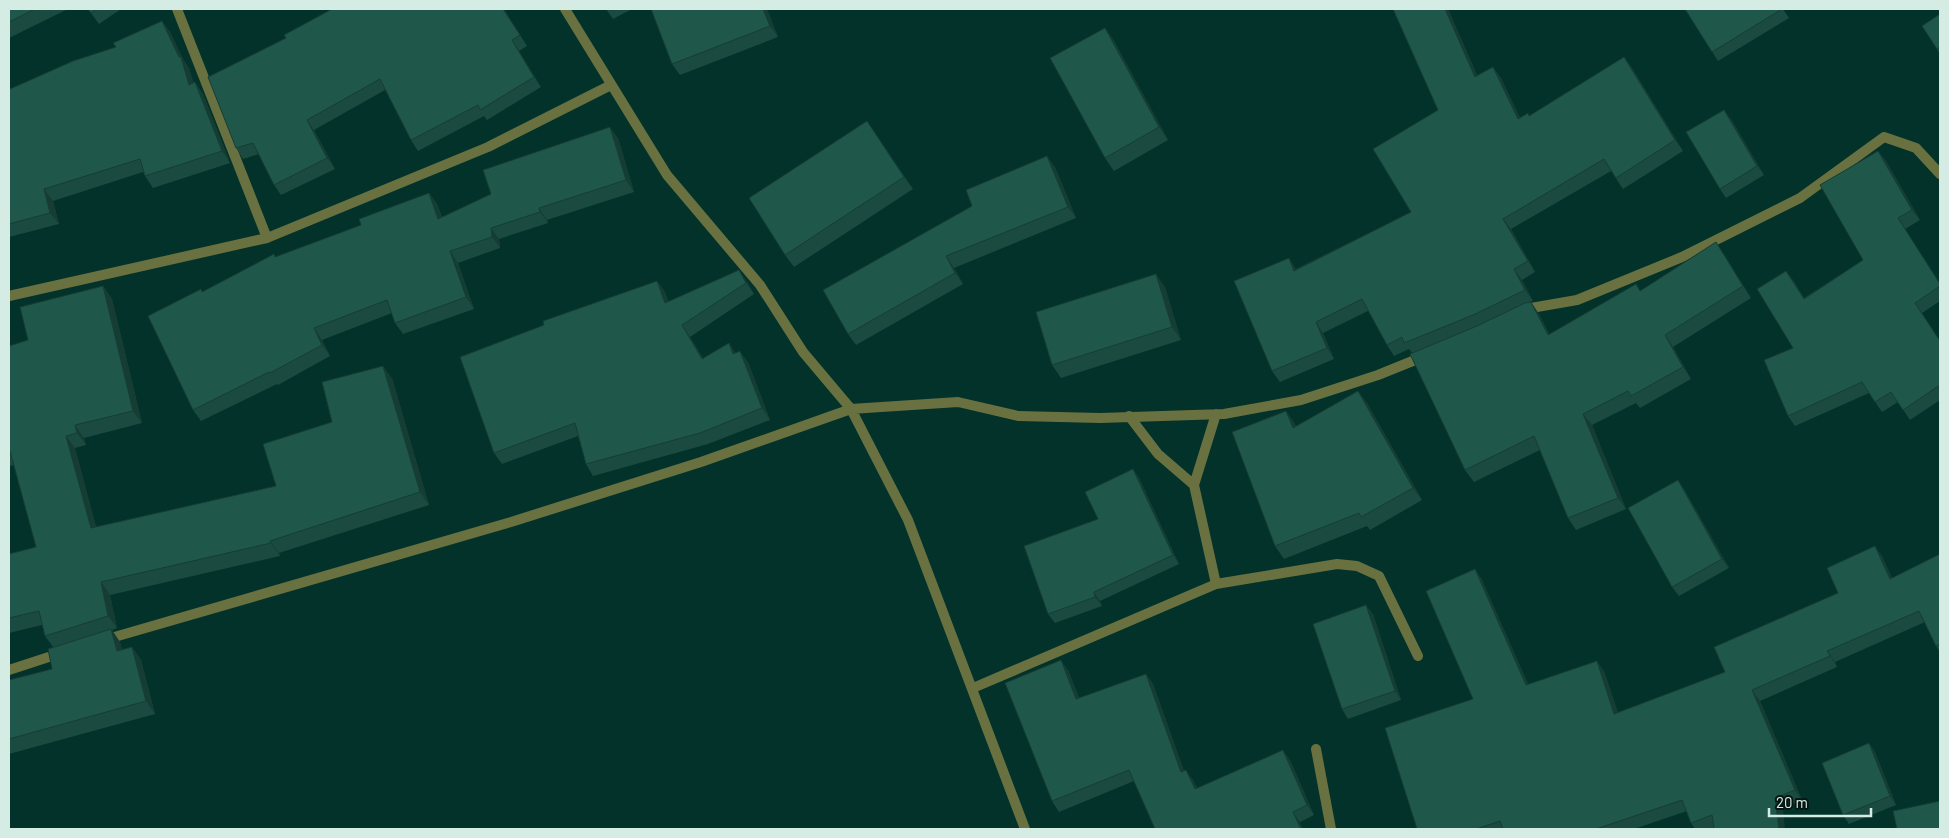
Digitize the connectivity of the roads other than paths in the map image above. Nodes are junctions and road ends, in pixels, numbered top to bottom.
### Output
1 (177, 9) edge
2 (565, 9) edge
3 (611, 85) junction
4 (1940, 174) edge
5 (266, 238) junction
6 (9, 296) edge
7 (1515, 316) edge
8 (1430, 354) edge
9 (851, 409) junction
10 (1216, 414) junction
11 (1128, 416) junction
12 (1194, 484) junction
13 (1216, 584) junction
14 (98, 642) edge
15 (71, 650) edge
16 (1418, 656) dead end
17 (9, 670) edge
18 (973, 688) junction
19 (1316, 749) dead end
20 (1025, 829) edge
21 (1331, 829) edge

1 - 5 street
2 - 3 street
3 - 5 street
3 - 9 street
4 - 7 street
5 - 6 street
8 - 10 street
9 - 11 street
9 - 14 street
9 - 18 street
10 - 11 street
10 - 12 street
11 - 12 street
12 - 13 street
13 - 16 street
13 - 18 street
15 - 17 street
18 - 20 street
19 - 21 street

